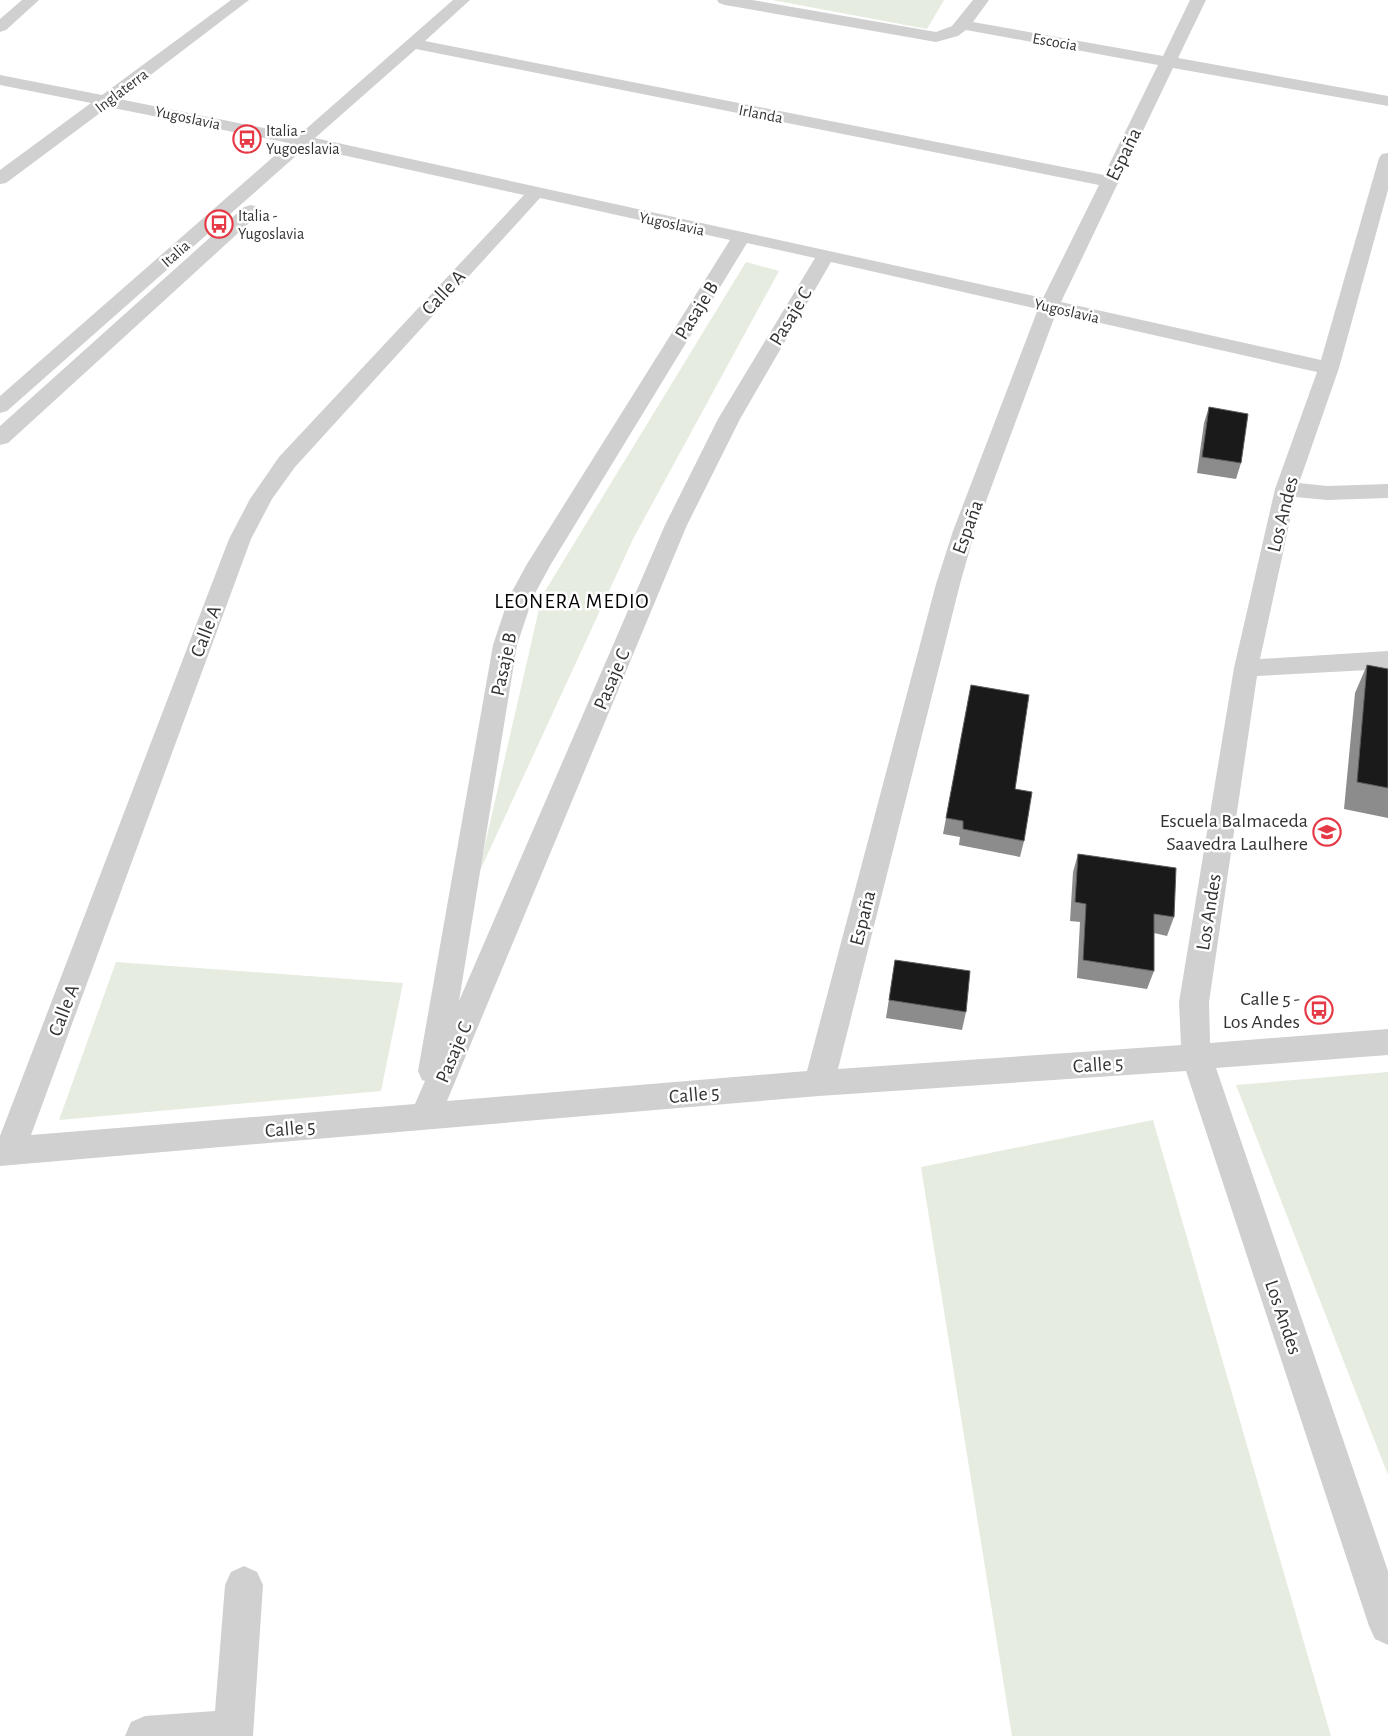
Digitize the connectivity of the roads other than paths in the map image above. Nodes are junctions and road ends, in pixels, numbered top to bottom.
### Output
1 (31, 0) edge
2 (241, 0) edge
3 (462, 0) edge
4 (726, 0) edge
5 (981, 0) edge
6 (1198, 0) edge
7 (964, 25) junction
8 (0, 27) edge
9 (413, 44) junction
10 (1168, 62) junction
11 (7, 80) edge
12 (107, 100) junction
13 (1388, 101) edge
14 (324, 146) joint
15 (306, 150) junction
16 (1388, 158) edge
17 (0, 179) edge
18 (1109, 182) junction
19 (535, 193) junction
20 (266, 198) dead end
21 (741, 238) junction
22 (826, 255) junction
23 (1048, 306) junction
24 (1329, 368) junction
25 (0, 407) edge
26 (0, 438) edge
27 (1286, 489) junction
28 (1388, 491) edge
29 (1388, 660) edge
30 (1246, 668) junction
31 (1388, 1042) edge
32 (1197, 1058) junction
33 (819, 1084) junction
34 (425, 1117) junction
35 (5, 1151) edge
36 (244, 1585) dead end
37 (1388, 1626) edge
38 (233, 1733) edge
39 (145, 1736) edge

1 - 8 street
2 - 12 street, Inglaterra
3 - 9 street, Italia
4 - 7 street
5 - 7 street
6 - 10 street, España
7 - 10 street, Escocia
9 - 15 street, Italia
9 - 18 street, Irlanda
10 - 13 street, Escocia
10 - 18 street, España
11 - 12 street, Yugoslavia
12 - 15 street, Yugoslavia
12 - 17 street, Inglaterra
14 - 15 street, Italia
14 - 19 street, Yugoslavia
15 - 25 street, Italia
16 - 24 street, Los Andes
18 - 23 street, España
19 - 21 street, Yugoslavia
19 - 35 street, Calle A
20 - 26 street, Italia
21 - 22 street, Yugoslavia
21 - 34 street, Pasaje B
22 - 23 street, Yugoslavia
22 - 34 street, Pasaje C
23 - 24 street, Yugoslavia
23 - 33 street, España
24 - 27 street, Los Andes
27 - 28 street
27 - 30 street, Los Andes
29 - 30 street
30 - 32 street, Los Andes
31 - 32 street, Calle 5
32 - 33 street, Calle 5
32 - 37 street, Los Andes
33 - 34 street, Calle 5
34 - 35 street, Calle 5
36 - 38 street
38 - 39 street

